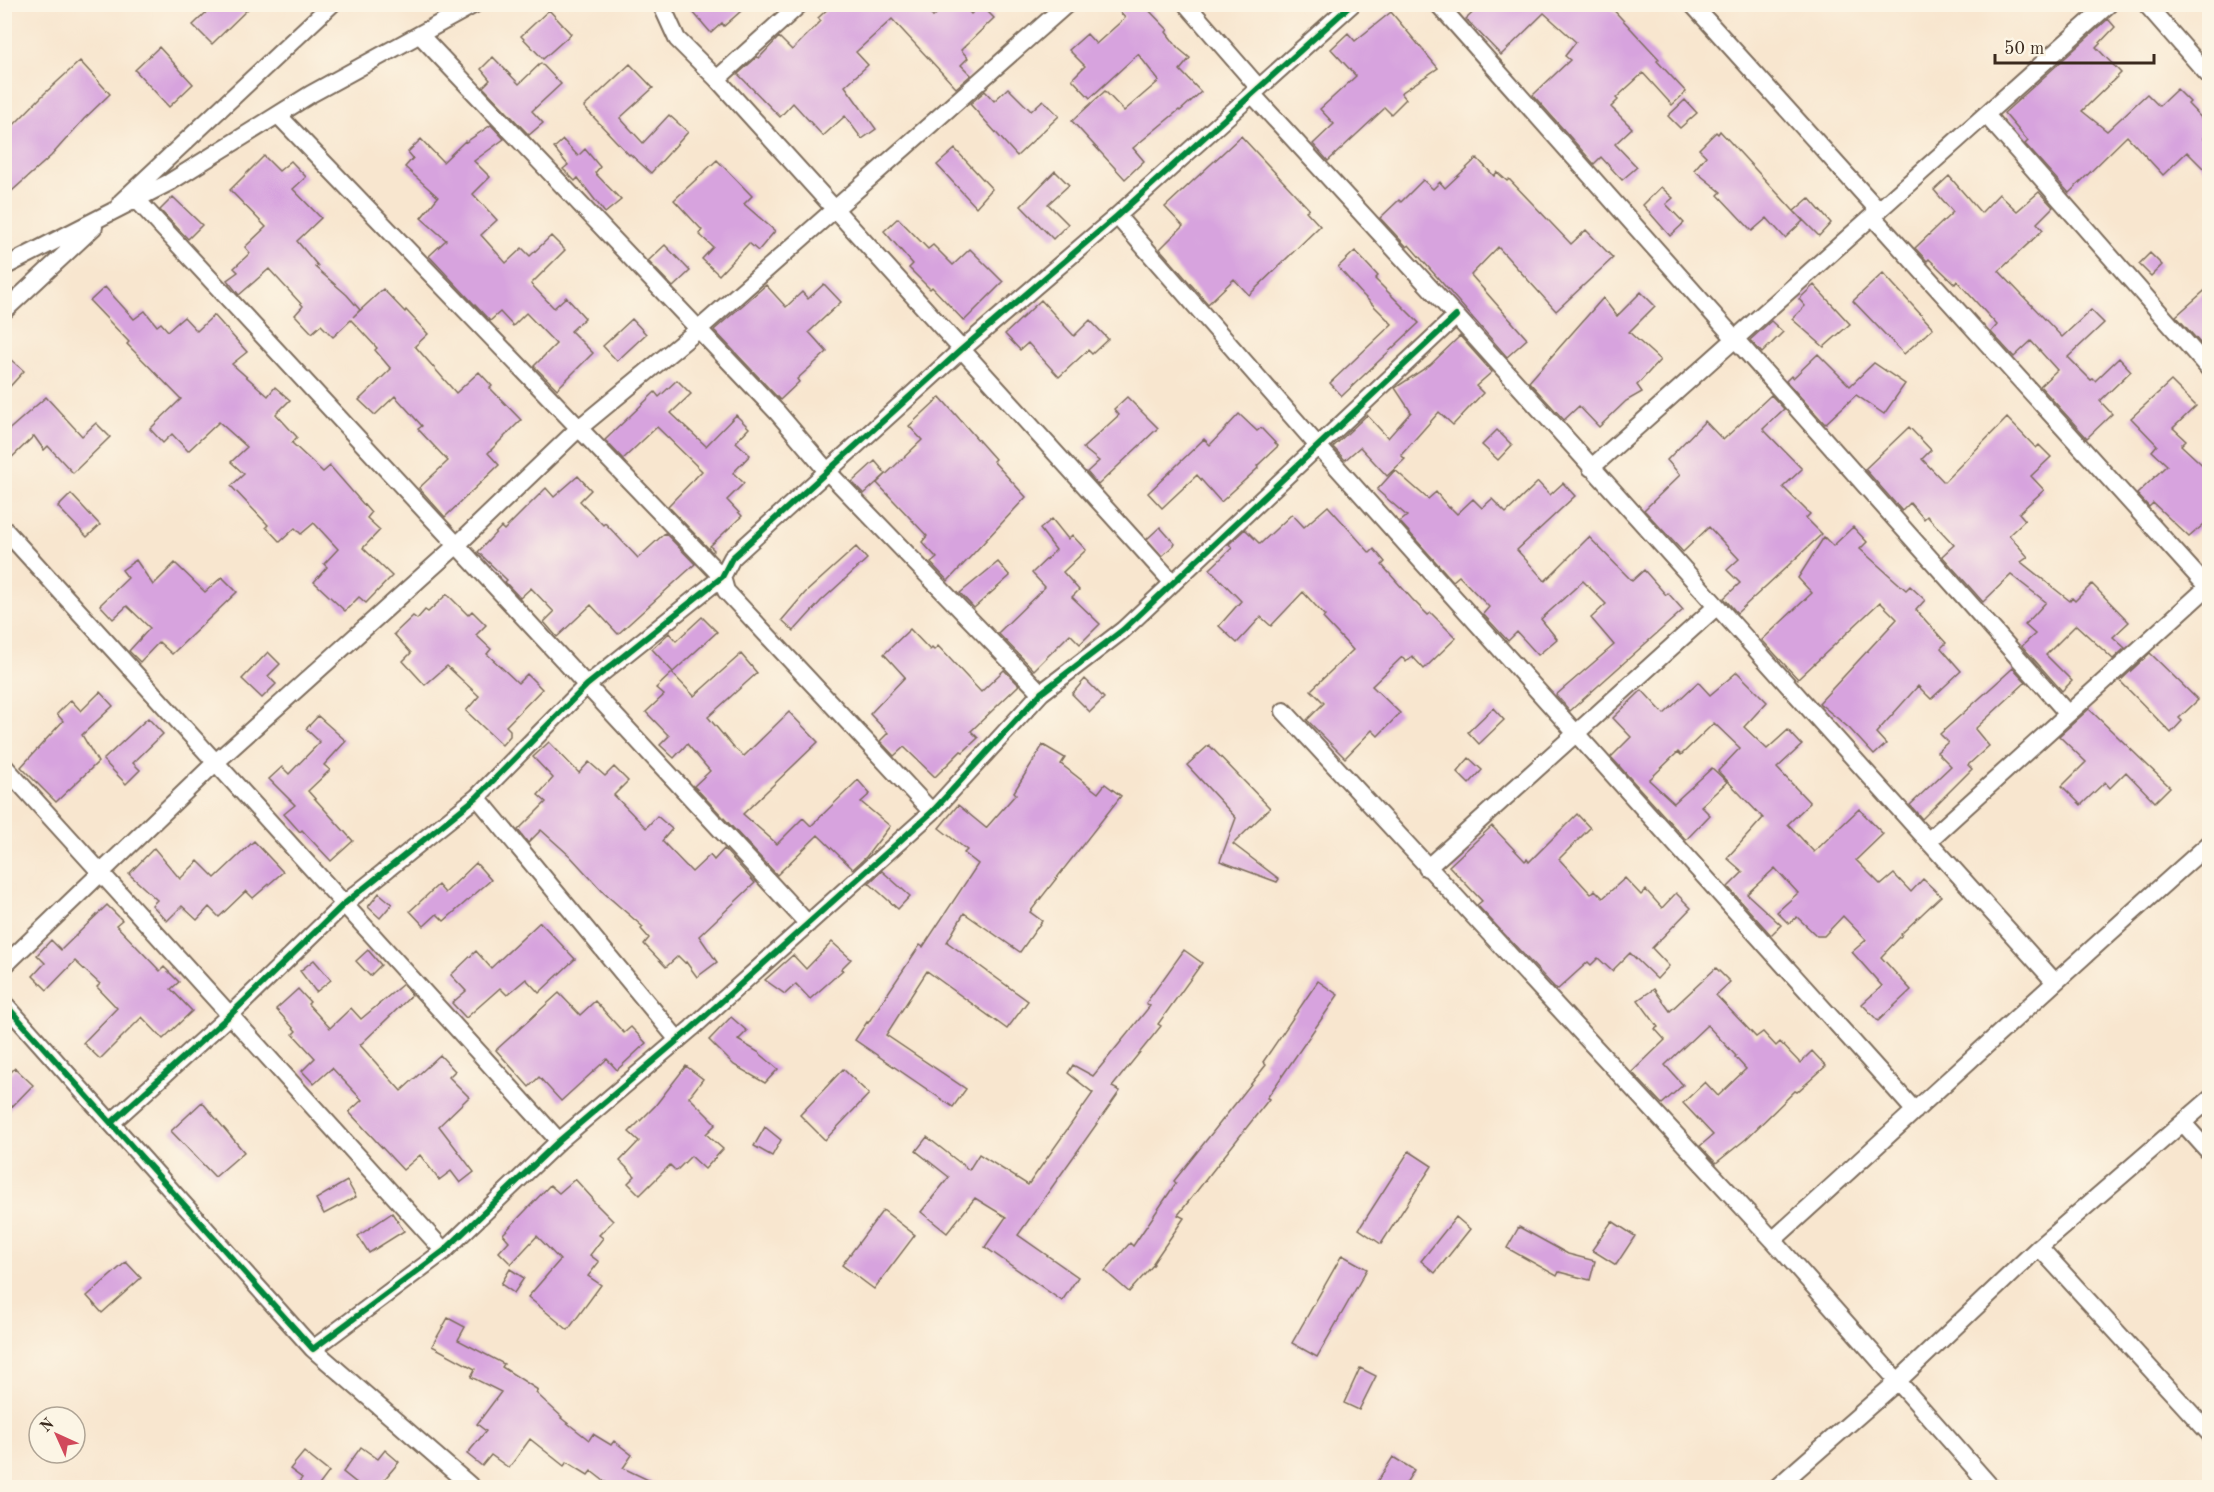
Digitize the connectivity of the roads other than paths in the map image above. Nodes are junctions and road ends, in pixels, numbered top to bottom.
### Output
1 (332, 4) edge
2 (475, 4) edge
3 (661, 4) edge
4 (800, 4) edge
5 (1067, 4) edge
6 (1186, 4) edge
7 (1352, 4) edge
8 (1438, 4) edge
9 (1692, 4) edge
10 (2109, 4) edge
11 (2146, 4) edge
12 (420, 34) junction
13 (2210, 77) edge
14 (717, 79) junction
15 (1256, 91) junction
16 (278, 115) junction
17 (1986, 115) junction
18 (137, 200) junction
19 (835, 211) junction
20 (108, 214) junction
21 (1876, 214) junction
22 (1117, 216) junction
23 (4, 267) edge
24 (4, 311) edge
25 (1456, 316) junction
26 (699, 329) junction
27 (1736, 340) junction
28 (961, 350) junction
29 (2210, 370) edge
30 (579, 428) junction
31 (1318, 446) junction
32 (1591, 468) junction
33 (826, 471) junction
34 (4, 529) edge
35 (457, 545) junction
36 (722, 577) junction
37 (1173, 583) junction
38 (2209, 588) edge
39 (1717, 606) junction
40 (587, 685) junction
41 (1041, 693) junction
42 (1284, 711) dead end
43 (2068, 714) junction
44 (1575, 732) junction
45 (216, 762) junction
46 (4, 766) edge
47 (477, 796) junction
48 (932, 812) junction
49 (1928, 841) junction
50 (2210, 843) edge
51 (1427, 868) junction
52 (101, 873) junction
53 (344, 904) junction
54 (808, 924) junction
55 (4, 966) edge
56 (2054, 981) junction
57 (4, 1003) edge
58 (230, 1015) junction
59 (678, 1040) junction
60 (2210, 1099) edge
61 (1915, 1111) junction
62 (111, 1123) junction
63 (2183, 1123) junction
64 (559, 1141) junction
65 (2210, 1153) edge
66 (1773, 1239) junction
67 (2039, 1247) junction
68 (444, 1251) junction
69 (313, 1350) junction
70 (1898, 1381) junction
71 (2210, 1434) edge
72 (473, 1488) edge
73 (1776, 1488) edge
74 (1992, 1488) edge

1 - 20 street
2 - 12 street
3 - 14 street
4 - 14 street
5 - 19 street
6 - 15 street
7 - 15 street
8 - 27 street
9 - 21 street
10 - 17 street
11 - 13 street
12 - 16 street
12 - 26 street
14 - 19 street
15 - 22 street
15 - 25 street
16 - 18 street
16 - 30 street
17 - 21 street
17 - 29 street
18 - 20 street
18 - 35 street
19 - 26 street
19 - 28 street
20 - 23 street
20 - 24 street
21 - 27 street
21 - 38 street
22 - 28 street
22 - 31 street
25 - 31 street
25 - 32 street
26 - 30 street
26 - 33 street
27 - 32 street
27 - 43 street
28 - 33 street
28 - 37 street
30 - 35 street
30 - 36 street
31 - 37 street
31 - 44 street
32 - 39 street
33 - 36 street
33 - 41 street
34 - 45 street
35 - 40 street
35 - 45 street
36 - 40 street
36 - 48 street
37 - 41 street
38 - 43 street
39 - 44 street
39 - 49 street
40 - 47 street
40 - 54 street
41 - 48 street
42 - 51 street
43 - 49 street
44 - 51 street
44 - 61 street
45 - 52 street
45 - 53 street
46 - 52 street
47 - 53 street
47 - 59 street
48 - 54 street
49 - 56 street
50 - 56 street
51 - 66 street
52 - 55 street
52 - 58 street
53 - 58 street
53 - 64 street
54 - 59 street
56 - 61 street
57 - 62 street
58 - 62 street
58 - 68 street
59 - 64 street
60 - 63 street
61 - 66 street
62 - 69 street
63 - 65 street
63 - 67 street
64 - 68 street
66 - 70 street
67 - 70 street
67 - 71 street
68 - 69 street
69 - 72 street
70 - 73 street
70 - 74 street

